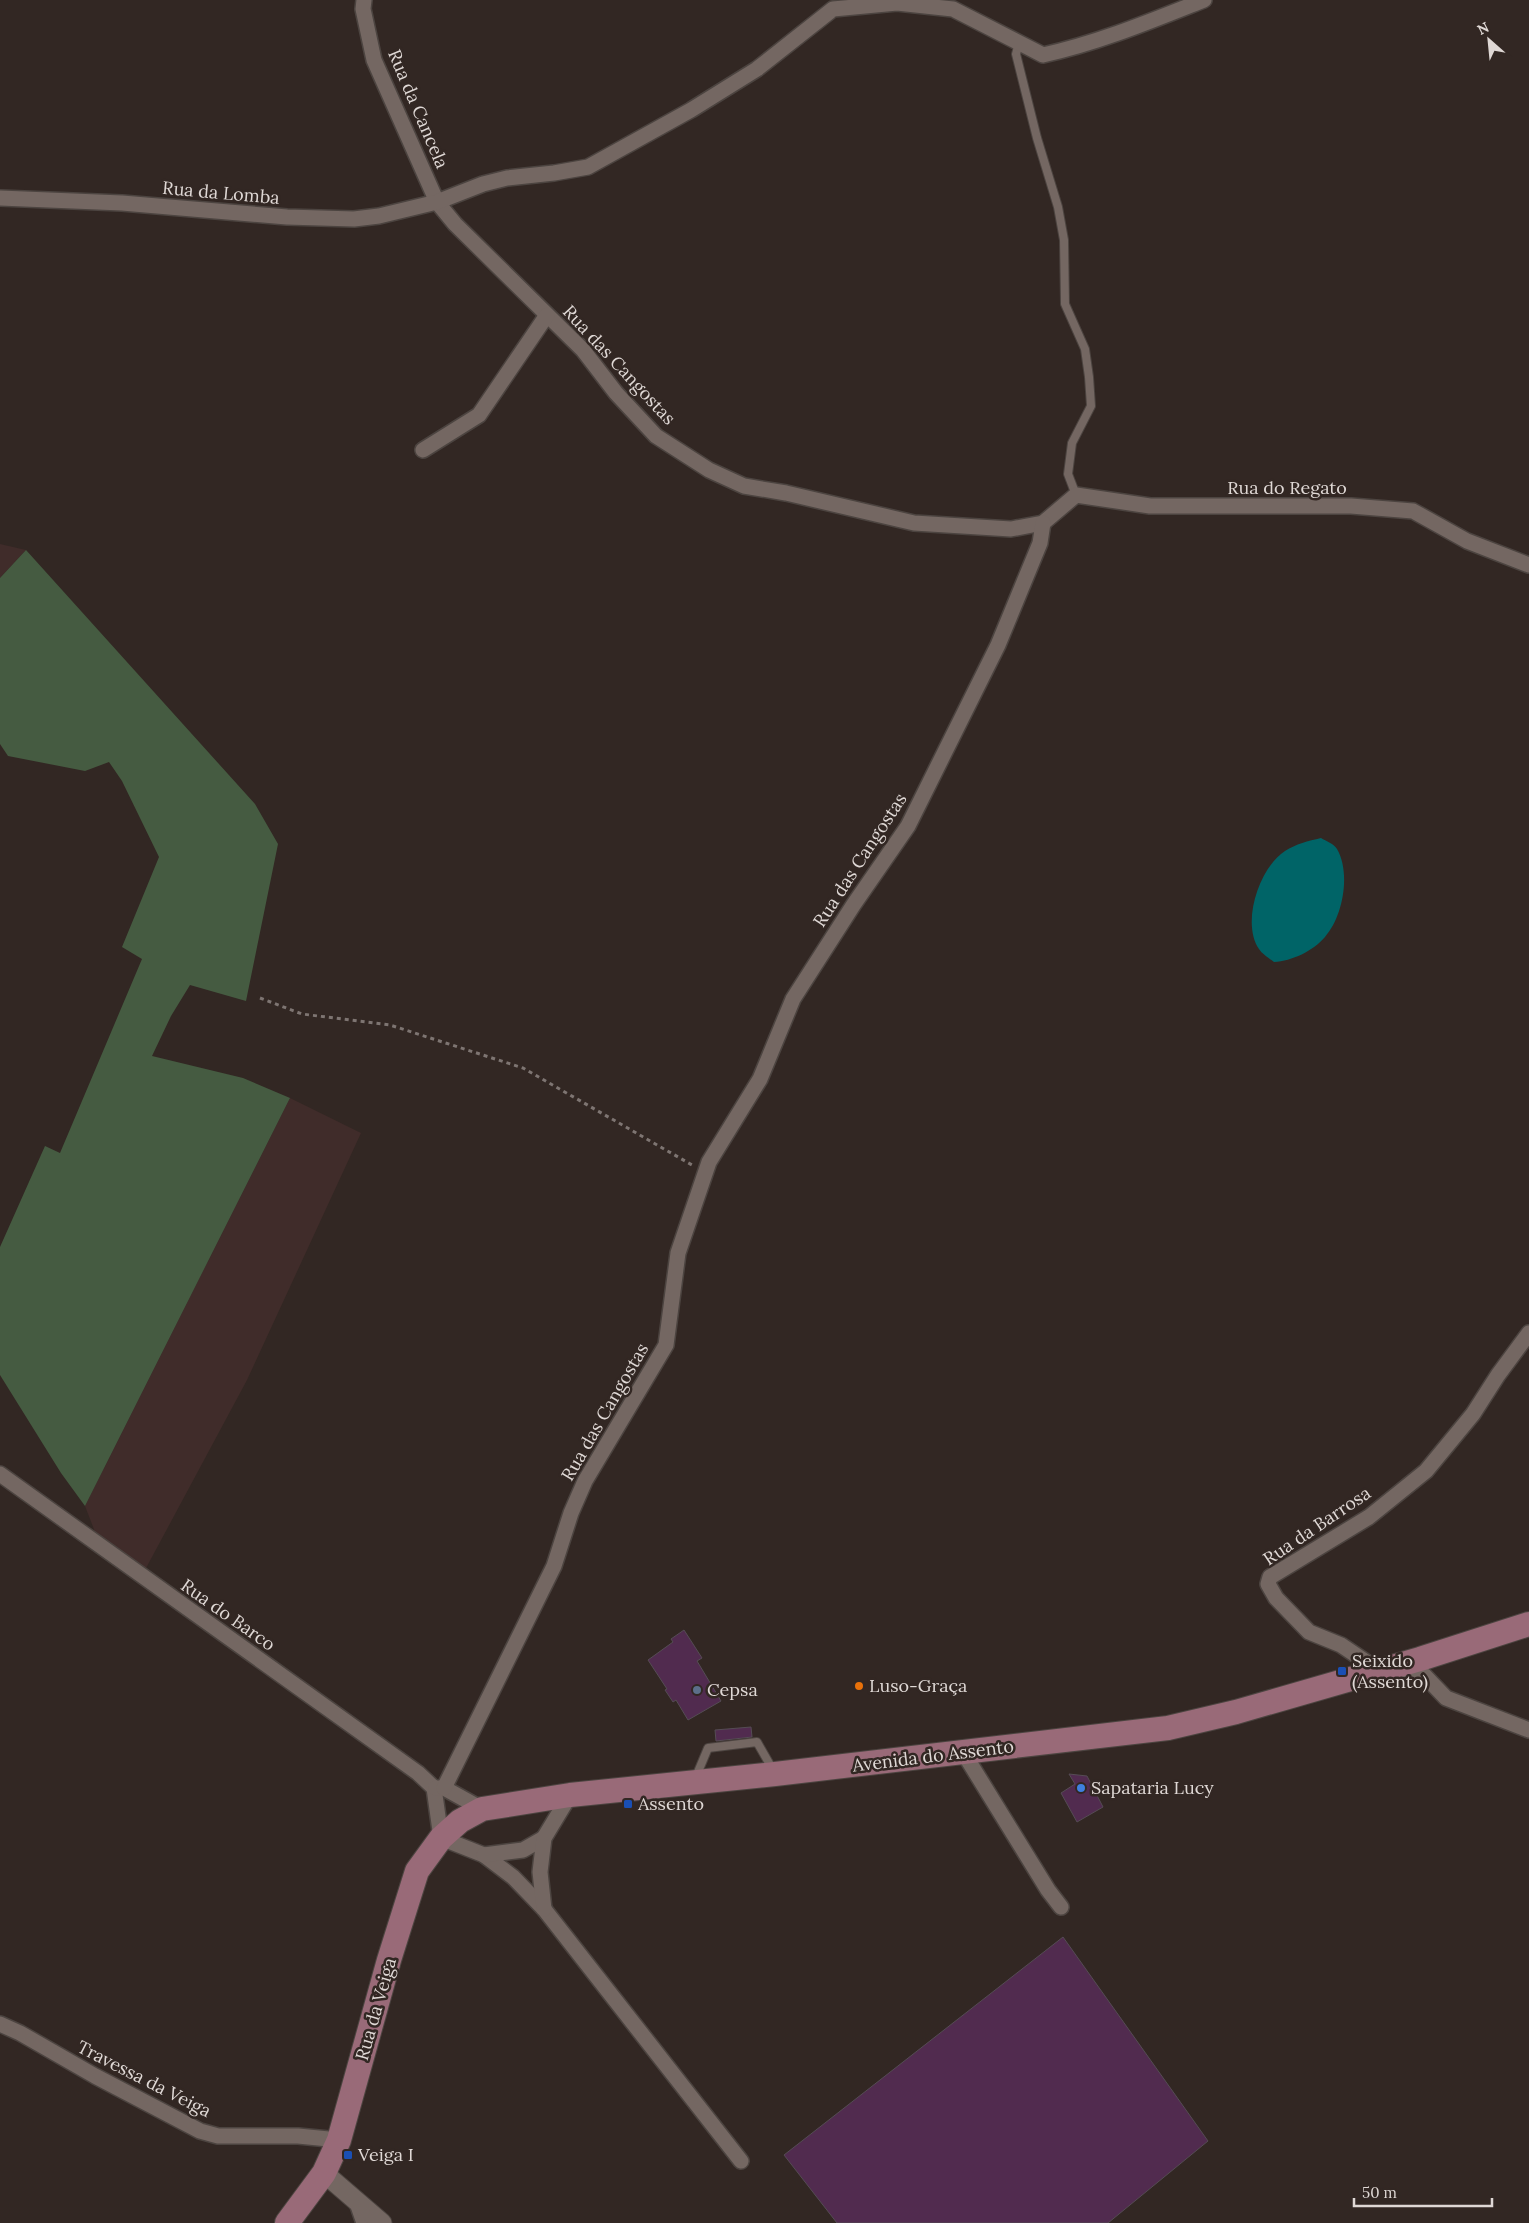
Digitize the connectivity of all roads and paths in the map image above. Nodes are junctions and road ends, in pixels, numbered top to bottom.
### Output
1 (364, 0) edge
2 (1204, 0) edge
3 (1025, 45) junction
4 (0, 198) edge
5 (437, 202) junction
6 (547, 315) junction
7 (422, 450) dead end
8 (1076, 495) junction
9 (1043, 523) junction
10 (1529, 565) edge
11 (260, 998) dead end
12 (705, 1173) junction
13 (1529, 1333) edge
14 (0, 1474) edge
15 (1529, 1624) edge
16 (1378, 1670) junction
17 (1529, 1730) edge
18 (962, 1752) junction
19 (775, 1774) junction
20 (694, 1782) junction
21 (439, 1788) junction
22 (570, 1795) junction
23 (482, 1809) junction
24 (442, 1838) junction
25 (544, 1838) junction
26 (484, 1855) junction
27 (1061, 1907) dead end
28 (544, 1909) junction
29 (0, 2024) edge
30 (339, 2140) junction
31 (741, 2161) dead end
32 (324, 2173) junction
33 (356, 2200) junction
34 (287, 2223) edge
35 (364, 2223) edge
36 (382, 2223) edge

1 - 5 street, Rua da Cancela
2 - 3 street, Rua da Lomba
3 - 5 street, Rua da Lomba
3 - 8 lane
4 - 5 street, Rua da Lomba
5 - 6 street, Rua das Cangostas
6 - 7 street
6 - 9 street, Rua das Cangostas
8 - 9 street
8 - 10 street, Rua do Regato
9 - 12 street, Rua das Cangostas
11 - 12 path
12 - 21 street, Rua das Cangostas
13 - 16 street, Rua da Barrosa
14 - 21 street, Rua do Barco
15 - 16 main road, Avenida do Assento
16 - 17 street, Rua da Barrosa
16 - 18 main road, Avenida do Assento
18 - 19 main road, Avenida do Assento
18 - 27 street
19 - 20 main road, Avenida do Assento
19 - 20 lane
20 - 22 main road, Avenida do Assento
21 - 23 street, Rua do Barco
21 - 24 street
22 - 23 main road, Avenida do Assento
22 - 25 street
23 - 24 main road, Rua da Veiga
24 - 26 street
24 - 30 main road, Rua da Veiga
25 - 26 street
25 - 28 street
26 - 28 street
28 - 31 street
29 - 30 street, Travessa da Veiga
30 - 32 main road, Rua da Veiga
32 - 33 street
32 - 34 main road, Rua da Veiga
33 - 35 street
33 - 36 street

